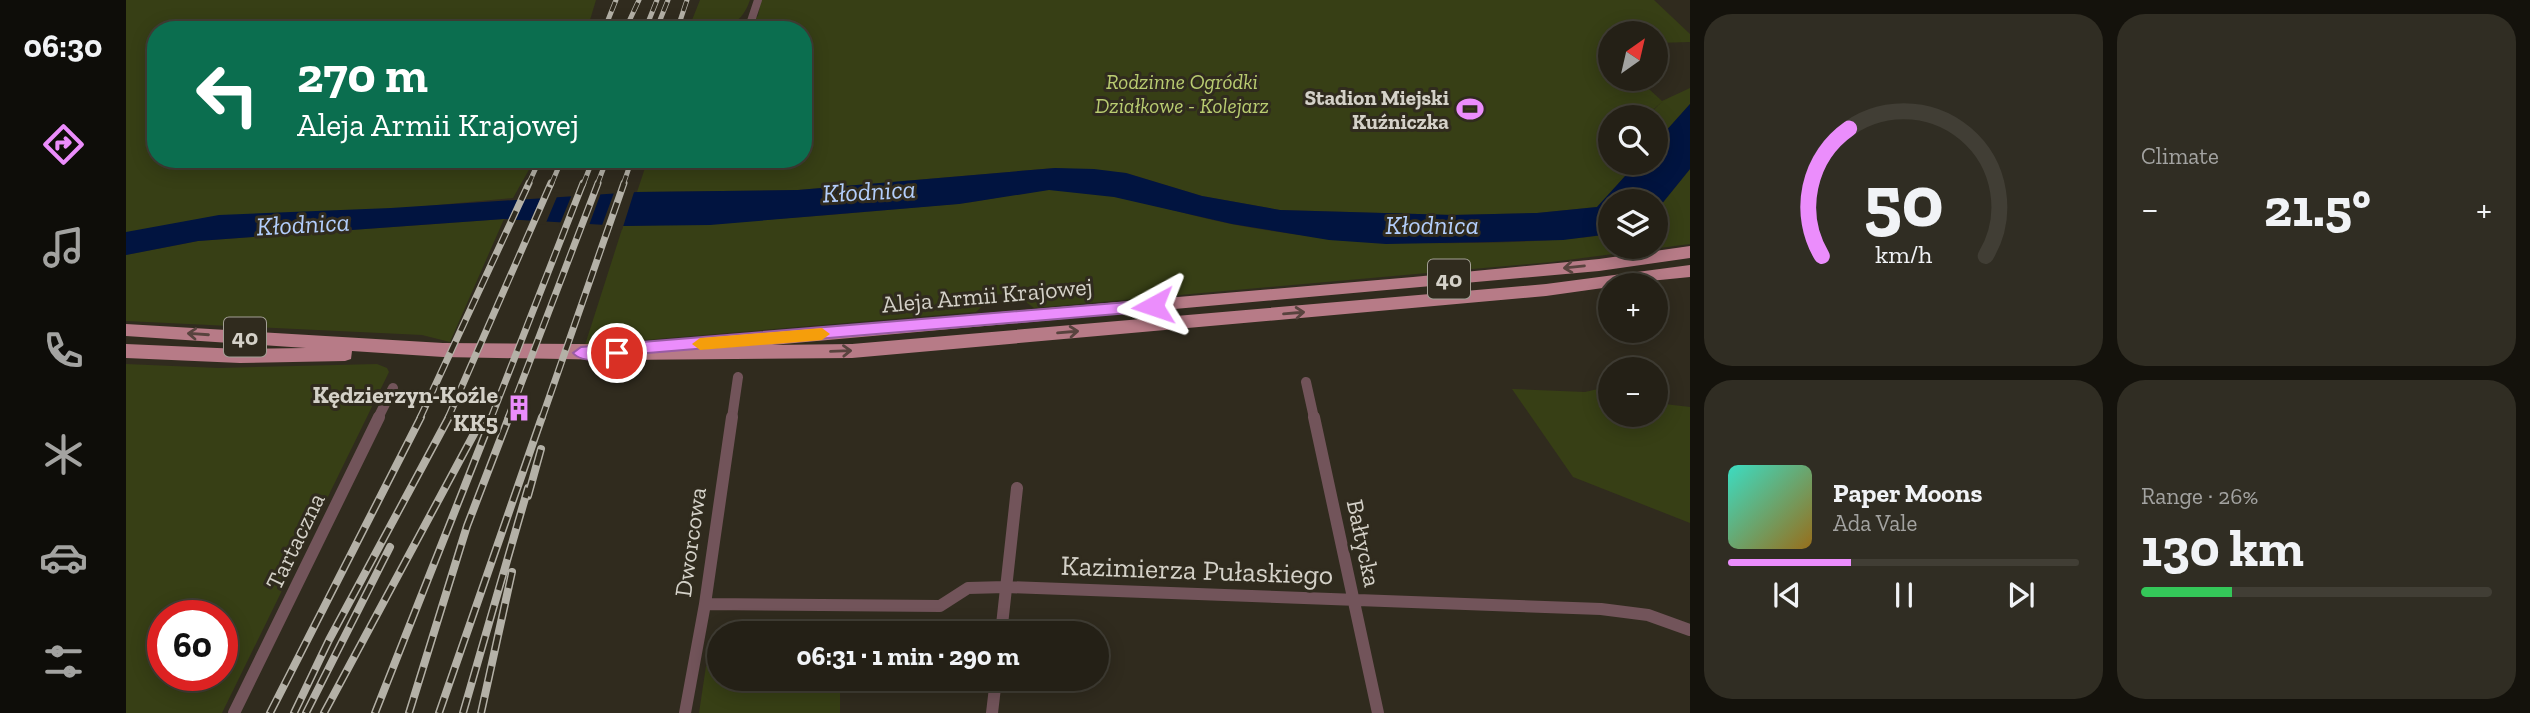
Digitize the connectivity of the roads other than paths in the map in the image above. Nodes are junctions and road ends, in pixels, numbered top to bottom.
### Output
1 (758, 0) edge
2 (751, 21) edge
3 (1690, 253) edge
4 (1690, 271) edge
5 (126, 330) edge
6 (443, 350) junction
7 (126, 351) edge
8 (581, 353) junction
9 (738, 377) dead end
10 (1306, 382) dead end
11 (393, 388) dead end
12 (1017, 488) dead end
13 (1006, 587) junction
14 (1353, 601) junction
15 (705, 604) junction
16 (1002, 621) edge
17 (1690, 630) edge
18 (995, 691) edge
19 (234, 713) edge
20 (685, 713) edge
21 (992, 713) edge
22 (1378, 713) edge

1 - 2 street
3 -> 8 main road, Aleja Armii Krajowej / 40
8 -> 4 main road, Aleja Armii Krajowej / 40
6 -> 5 main road, Aleja Armii Krajowej / 40
6 - 7 main road, Aleja Armii Krajowej / 40
6 - 8 main road, Aleja Armii Krajowej / 40
9 - 15 street, Dworcowa
10 - 14 street, Bałtycka
11 - 19 street, Tartaczna
12 - 13 street
13 - 14 street, Kazimierza Pułaskiego
13 - 15 street, Kazimierza Pułaskiego
13 - 16 street
14 - 17 street, Kazimierza Pułaskiego
14 - 22 street, Bałtycka
15 - 20 street, Dworcowa
18 - 21 street

